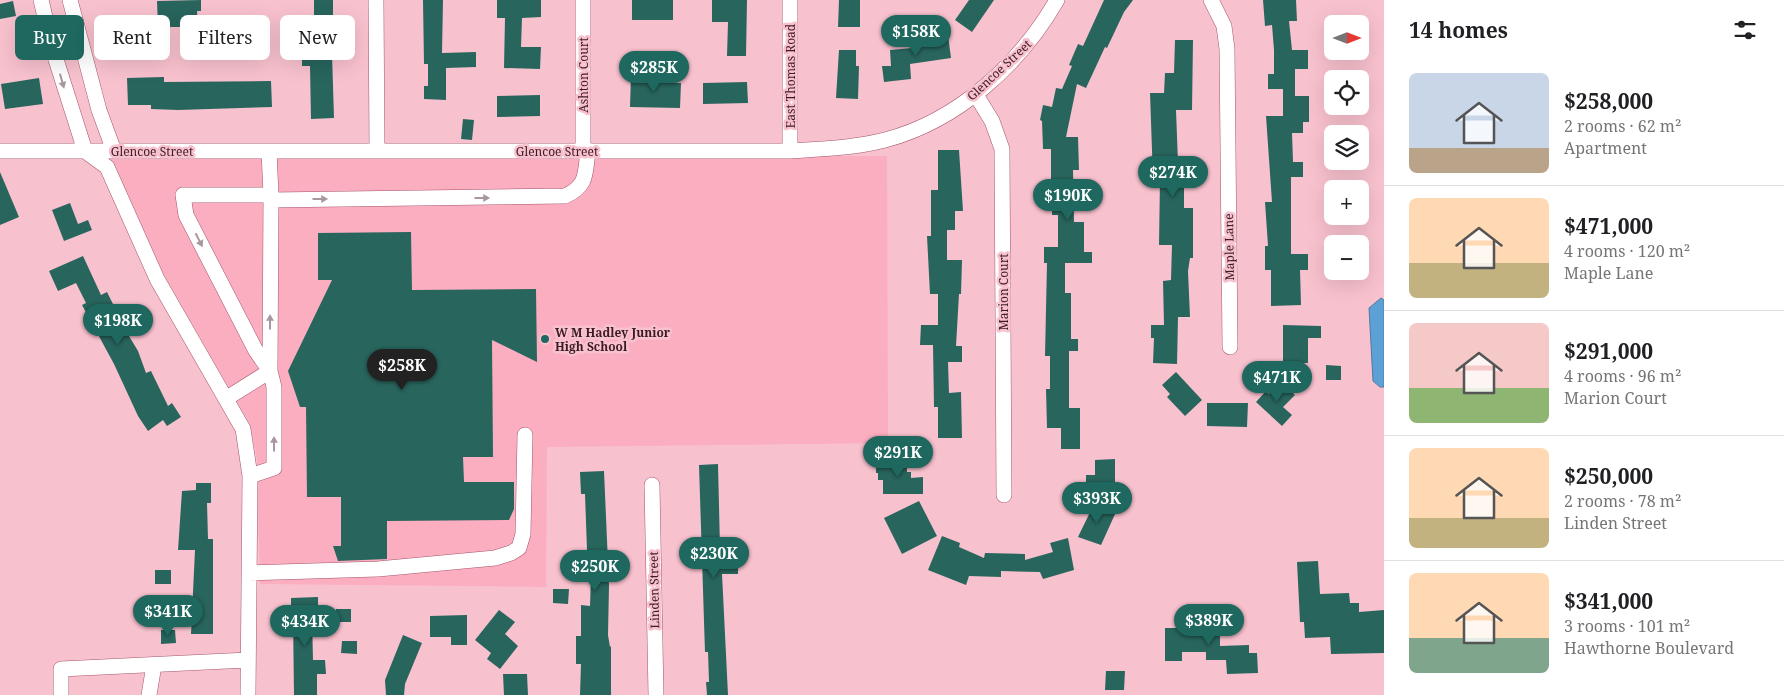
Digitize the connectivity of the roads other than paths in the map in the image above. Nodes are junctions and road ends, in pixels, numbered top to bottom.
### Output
1 (41, 0) edge
2 (70, 0) edge
3 (376, 0) edge
4 (583, 0) edge
5 (790, 0) edge
6 (1057, 0) edge
7 (1211, 0) edge
8 (976, 95) junction
9 (586, 150) junction
10 (0, 151) edge
11 (86, 151) junction
12 (114, 151) junction
13 (268, 151) junction
14 (377, 151) junction
15 (790, 151) junction
16 (271, 197) junction
17 (1230, 347) dead end
18 (270, 371) junction
19 (227, 398) junction
20 (525, 435) dead end
21 (250, 476) junction
22 (652, 485) dead end
23 (1004, 495) dead end
24 (249, 573) junction
25 (248, 660) junction
26 (154, 665) junction
27 (60, 695) edge
28 (149, 695) edge
29 (248, 695) edge
30 (656, 695) edge

1 -> 11 street
2 - 12 street
3 - 14 street
4 - 9 street, Ashton Court
5 - 15 street, East Thomas Road
6 - 8 street, Glencoe Street
7 - 17 street, Maple Lane
8 - 15 street, Glencoe Street
8 - 23 street, Marion Court
9 - 14 street, Glencoe Street
9 - 15 street, Glencoe Street
16 -> 9 street, Ashton Court
10 - 11 street, Glencoe Street
11 - 12 street, Glencoe Street
11 - 19 street
12 - 13 street, Glencoe Street
13 - 14 street, Glencoe Street
13 - 16 street
18 -> 16 street
16 -> 18 street, Ashton Court
18 - 19 street
21 -> 18 street
19 - 21 street
20 - 24 street
21 - 24 street
22 - 30 street, Linden Street
24 - 25 street
25 - 26 street
25 - 29 street
26 - 27 street
26 - 28 street

